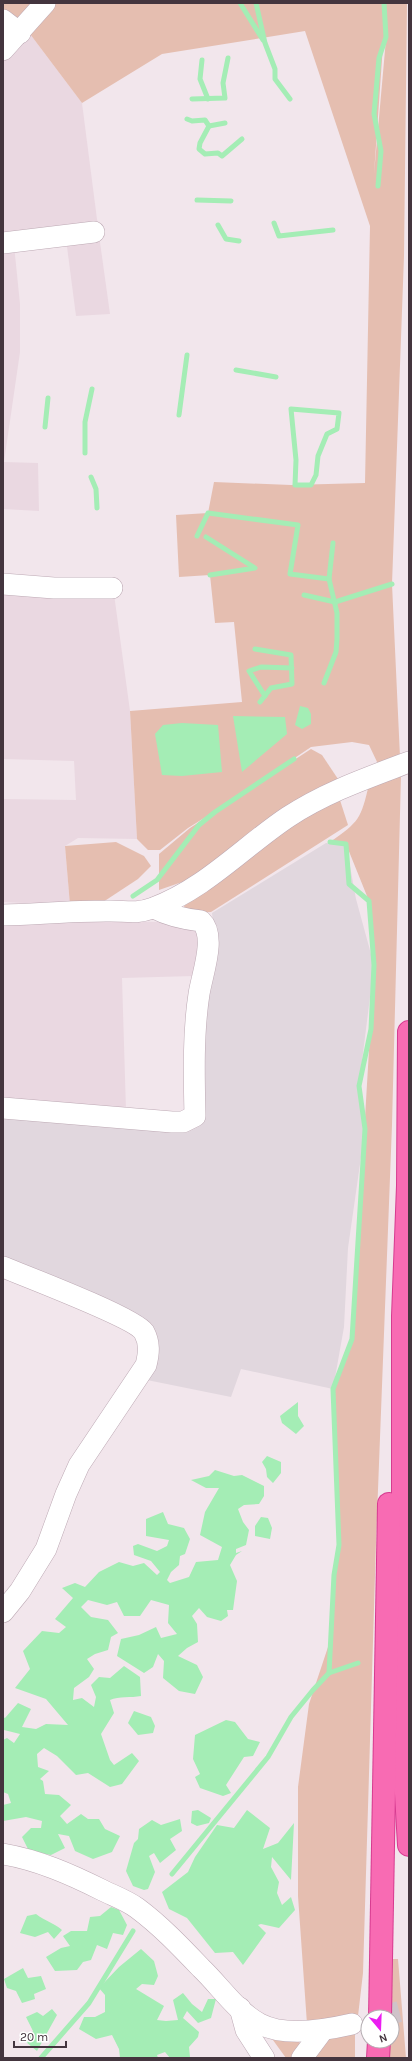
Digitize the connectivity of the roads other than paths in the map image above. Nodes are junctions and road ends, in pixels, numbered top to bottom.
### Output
1 (46, 3) edge
2 (3, 20) edge
3 (20, 33) junction
4 (3, 50) edge
5 (94, 232) dead end
6 (3, 243) edge
7 (3, 584) edge
8 (112, 588) dead end
9 (409, 762) edge
10 (154, 908) junction
11 (3, 915) edge
12 (409, 1032) edge
13 (3, 1108) edge
14 (3, 1267) edge
15 (404, 1321) junction
16 (3, 1612) edge
17 (409, 1845) edge
18 (3, 1854) edge
19 (240, 2007) junction
20 (380, 2009) edge
21 (352, 2024) dead end
22 (327, 2029) junction
23 (264, 2058) edge
24 (302, 2058) edge

1 - 3 street
2 - 3 street
3 - 4 street
5 - 6 street
7 - 8 street
9 - 10 street
10 - 11 street
10 - 13 street
12 - 15 highway
14 - 16 street
15 - 17 highway
15 - 20 highway
18 - 19 street
19 - 22 street
19 - 23 street
21 - 22 street
22 - 24 street

